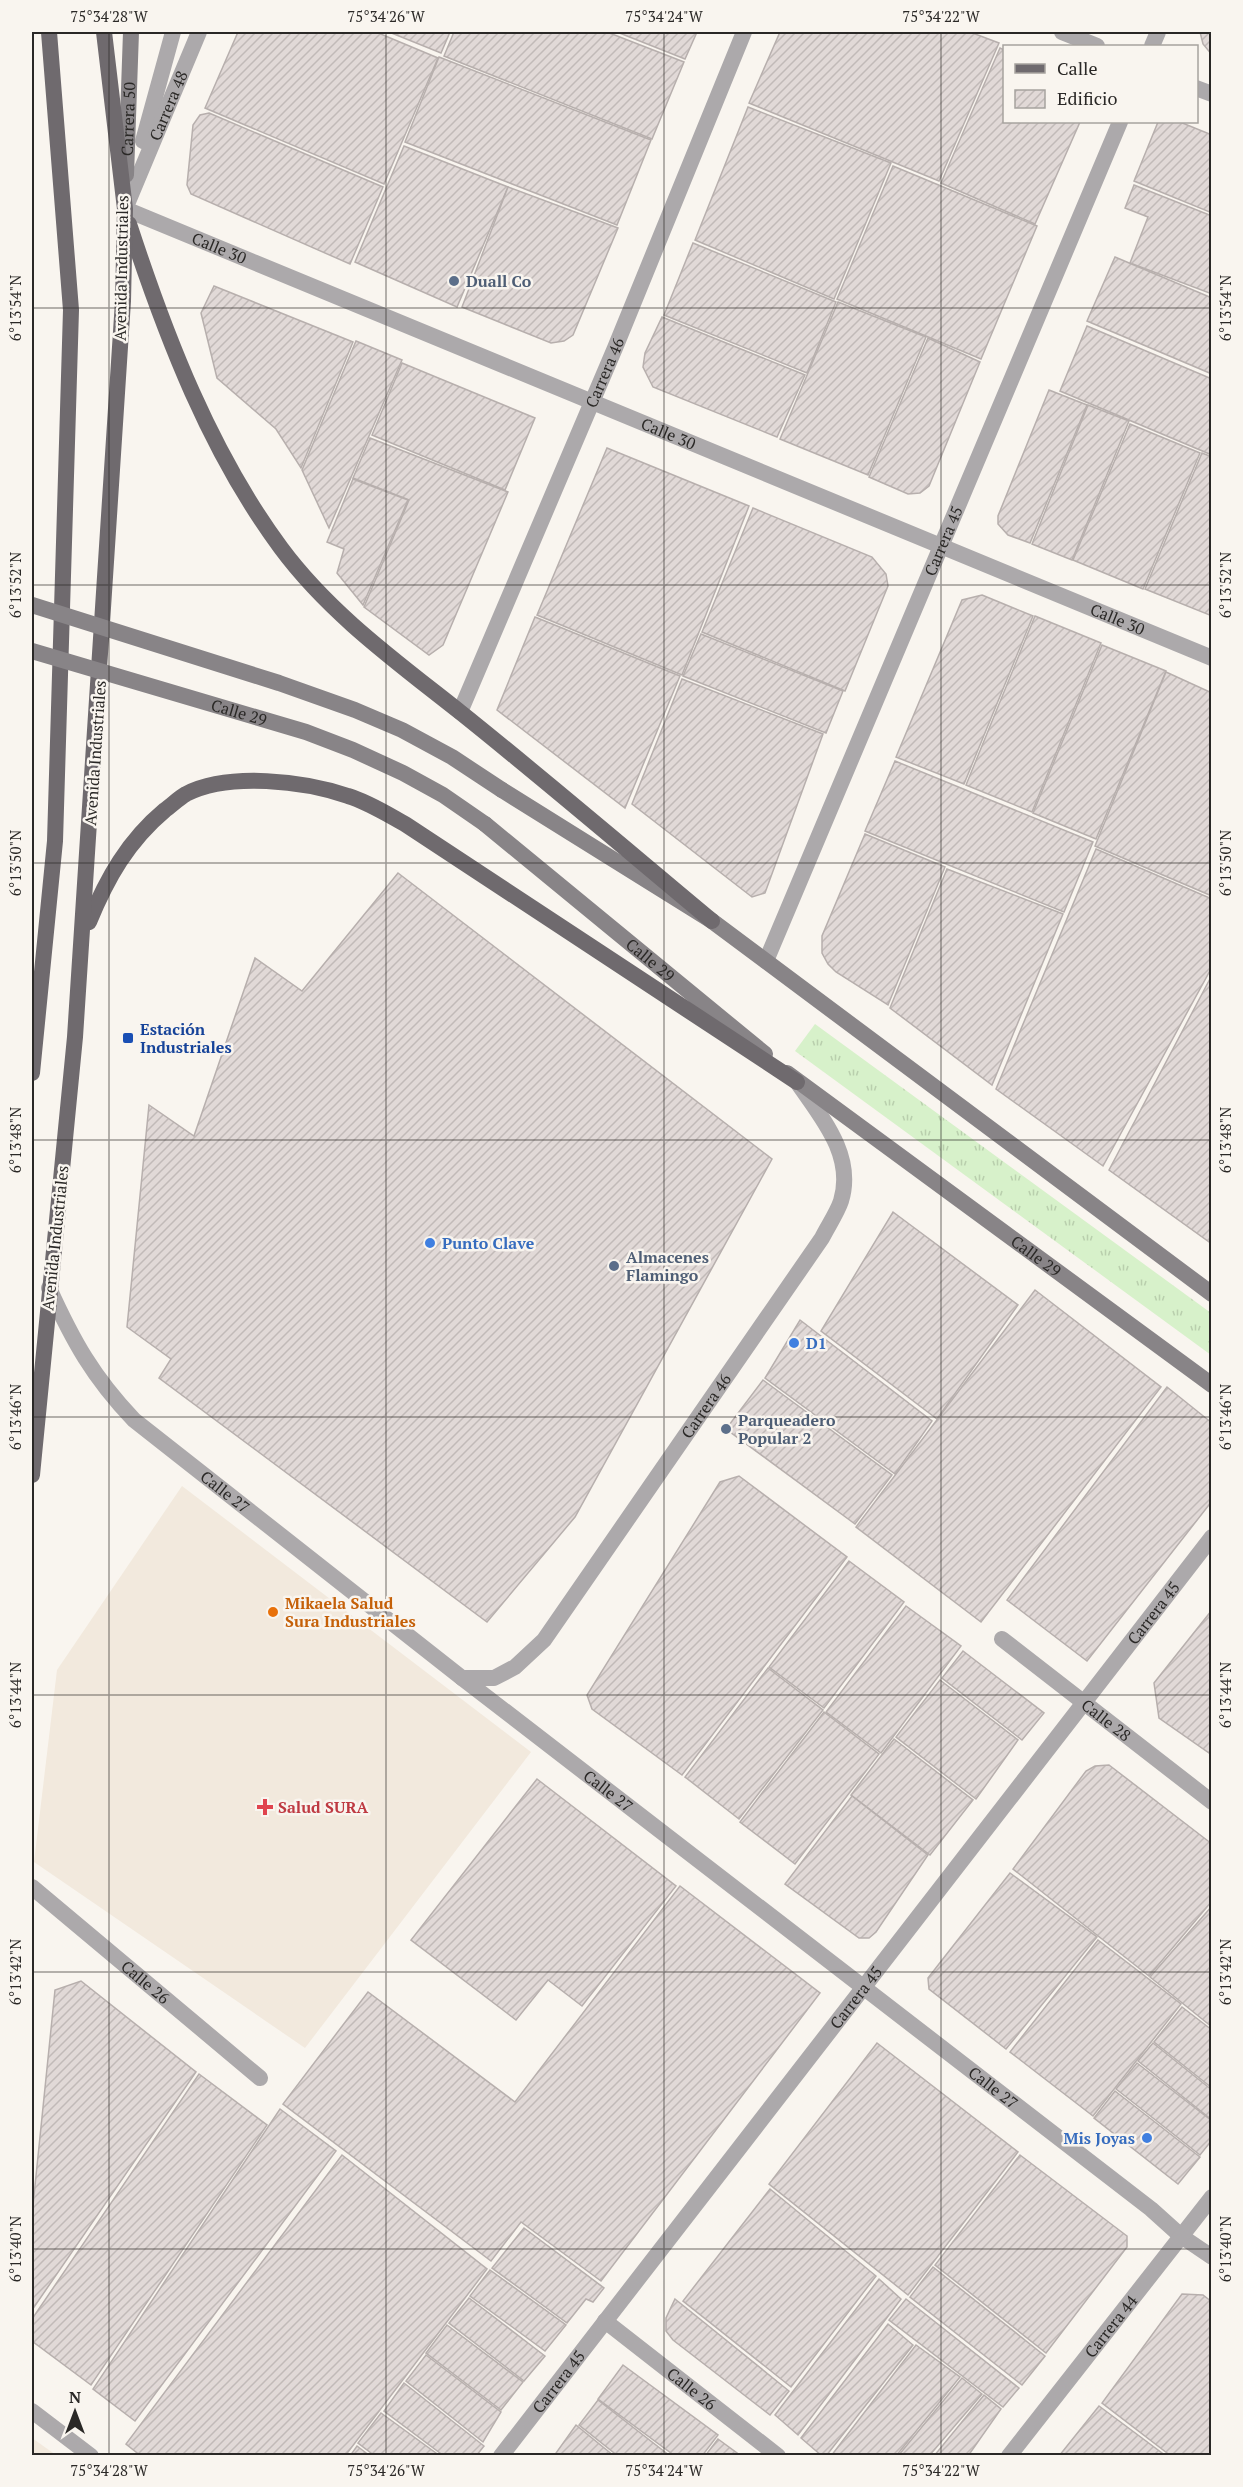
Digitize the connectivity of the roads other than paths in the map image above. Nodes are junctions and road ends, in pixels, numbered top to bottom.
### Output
1 (49, 32) edge
2 (104, 32) edge
3 (131, 32) edge
4 (173, 32) edge
5 (199, 32) edge
6 (744, 32) edge
7 (1062, 32) edge
8 (1094, 45) edge
9 (1198, 88) edge
10 (1212, 94) edge
11 (1120, 123) edge
12 (125, 209) junction
13 (591, 401) junction
14 (941, 546) junction
15 (32, 605) edge
16 (32, 651) edge
17 (1212, 658) edge
18 (460, 712) junction
19 (712, 921) junction
20 (83, 937) junction
21 (766, 961) junction
22 (32, 1073) edge
23 (797, 1082) junction
24 (49, 1288) junction
25 (1212, 1294) edge
26 (1212, 1385) edge
27 (32, 1474) edge
28 (1212, 1538) edge
29 (1002, 1639) dead end
30 (462, 1678) junction
31 (1084, 1702) junction
32 (1212, 1802) edge
33 (32, 1887) edge
34 (862, 1988) junction
35 (261, 2078) dead end
36 (1212, 2197) edge
37 (1181, 2236) junction
38 (1212, 2257) edge
39 (605, 2321) junction
40 (32, 2411) edge
41 (91, 2456) edge
42 (501, 2456) edge
43 (778, 2456) edge
44 (1009, 2456) edge

1 - 22 main road, Avenida Industriales
2 - 12 main road, Avenida Industriales
3 - 12 main road, Carrera 50
4 - 12 street, Carrera 48
5 - 12 street, Carrera 48
6 - 13 street, Carrera 46
7 - 8 street
9 - 10 street
11 - 14 street, Carrera 45
12 - 13 street, Calle 30
12 - 18 main road
12 - 20 main road, Avenida Industriales
13 - 14 street, Calle 30
13 - 18 street, Carrera 46
14 - 17 street, Calle 30
14 - 21 street, Carrera 45
15 - 19 main road, bridge
16 - 23 main road, Calle 29, bridge
18 - 19 main road
19 - 21 main road
20 - 23 main road
20 - 24 main road, Avenida Industriales
21 - 25 main road
23 - 26 main road, Calle 29
23 - 30 street, Carrera 46
24 - 27 main road, Avenida Industriales
24 - 30 street, Calle 27
28 - 31 street, Carrera 45
29 - 31 street, Calle 28
30 - 34 street, Calle 27
31 - 32 street, Calle 28
31 - 34 street, Carrera 45
33 - 35 street, Calle 26
34 - 37 street, Calle 27
34 - 39 street, Carrera 45
36 - 37 street, Carrera 44
37 - 38 street, Calle 27
37 - 44 street, Carrera 44
39 - 42 street, Carrera 45
39 - 43 street, Calle 26
40 - 41 street

